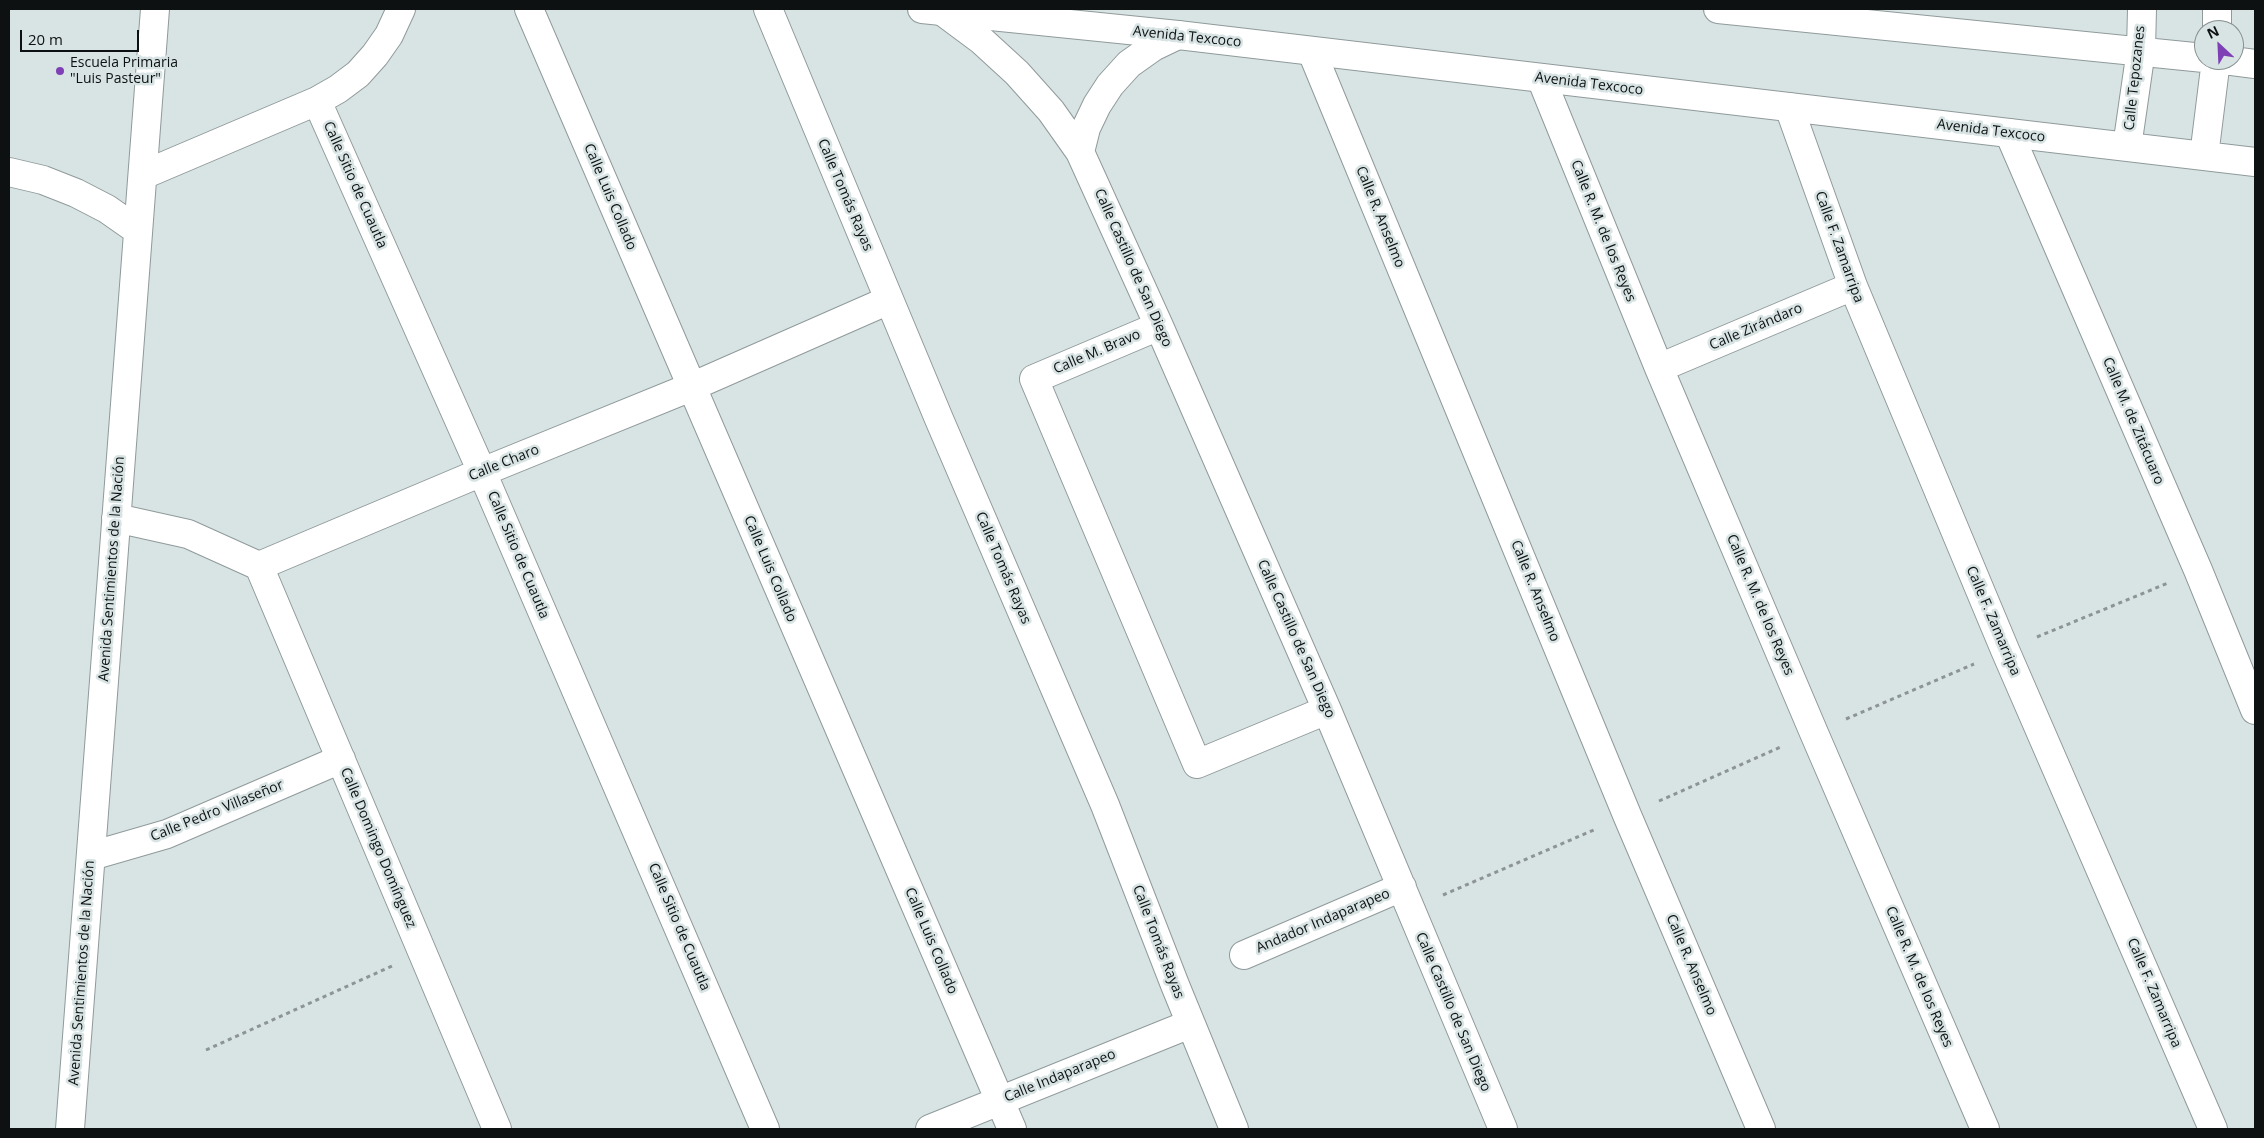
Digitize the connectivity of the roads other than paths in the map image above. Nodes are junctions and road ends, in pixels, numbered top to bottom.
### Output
1 (155, 9) edge
2 (401, 9) edge
3 (529, 9) edge
4 (768, 9) edge
5 (1718, 9) edge
6 (2142, 9) edge
7 (932, 10) edge
8 (1881, 17) edge
9 (1178, 36) junction
10 (2140, 50) junction
11 (1312, 52) junction
12 (2194, 57) edge
13 (2215, 70) edge
14 (1541, 78) junction
15 (317, 101) junction
16 (1789, 107) junction
17 (2009, 133) junction
18 (2127, 147) junction
19 (1080, 152) junction
20 (2204, 156) junction
21 (2255, 162) edge
22 (9, 172) edge
23 (143, 175) junction
24 (137, 230) junction
25 (1853, 286) junction
26 (889, 300) junction
27 (1159, 326) junction
28 (1659, 368) junction
29 (691, 387) junction
30 (482, 472) junction
31 (116, 518) junction
32 (259, 566) junction
33 (1327, 710) junction
34 (2255, 710) edge
35 (341, 759) junction
36 (91, 856) junction
37 (1402, 887) junction
38 (1244, 955) dead end
39 (1190, 1024) junction
40 (1000, 1101) junction
41 (70, 1129) edge
42 (497, 1129) edge
43 (766, 1129) edge
44 (930, 1129) edge
45 (1012, 1129) edge
46 (1234, 1129) edge
47 (1503, 1129) edge
48 (1761, 1129) edge
49 (1985, 1129) edge
50 (2212, 1129) edge

1 - 23 street, Avenida Sentimientos de la Nación
2 - 15 street
3 - 29 street, Calle Luis Collado
4 - 26 street, Calle Tomás Rayas
5 - 8 street
6 - 10 street, Calle Tepozanes
7 - 9 street, Avenida Texcoco
7 - 19 street, Calle Castillo de San Diego
8 - 10 street
9 - 11 street, Avenida Texcoco
9 - 19 street
10 - 12 street
10 - 18 street, Calle Tepozanes
11 - 14 street, Avenida Texcoco
11 - 48 street, Calle R. Anselmo
13 - 20 street
14 - 16 street, Avenida Texcoco
14 - 28 street, Calle R. M. de los Reyes
15 - 23 street
15 - 30 street, Calle Sitio de Cuautla
16 - 17 street, Avenida Texcoco
16 - 25 street, Calle F. Zamarripa
17 - 18 street, Avenida Texcoco
17 - 34 street, Calle M. de Zitácuaro
18 - 20 street, Avenida Texcoco
19 - 27 street, Calle Castillo de San Diego
20 - 21 street, Avenida Texcoco
22 - 24 street
23 - 24 street, Avenida Sentimientos de la Nación
24 - 31 street, Avenida Sentimientos de la Nación
25 - 28 street, Calle Zirándaro
25 - 50 street, Calle F. Zamarripa
26 - 29 street, Calle Charo
26 - 39 street, Calle Tomás Rayas
27 - 33 street, Calle Castillo de San Diego
27 - 33 street, Calle M. Bravo
28 - 49 street, Calle R. M. de los Reyes
29 - 30 street, Calle Charo
29 - 40 street, Calle Luis Collado
30 - 32 street, Calle Charo
30 - 43 street, Calle Sitio de Cuautla
31 - 32 street
31 - 36 street, Avenida Sentimientos de la Nación
32 - 35 street, Calle Domingo Domínguez
33 - 37 street, Calle Castillo de San Diego
35 - 36 street, Calle Pedro Villaseñor
35 - 42 street, Calle Domingo Domínguez
36 - 41 street, Avenida Sentimientos de la Nación
37 - 38 street, Andador Indaparapeo
37 - 47 street, Calle Castillo de San Diego
39 - 40 street, Calle Indaparapeo
39 - 46 street, Calle Tomás Rayas
40 - 44 street, Calle Indaparapeo
40 - 45 street, Calle Luis Collado

